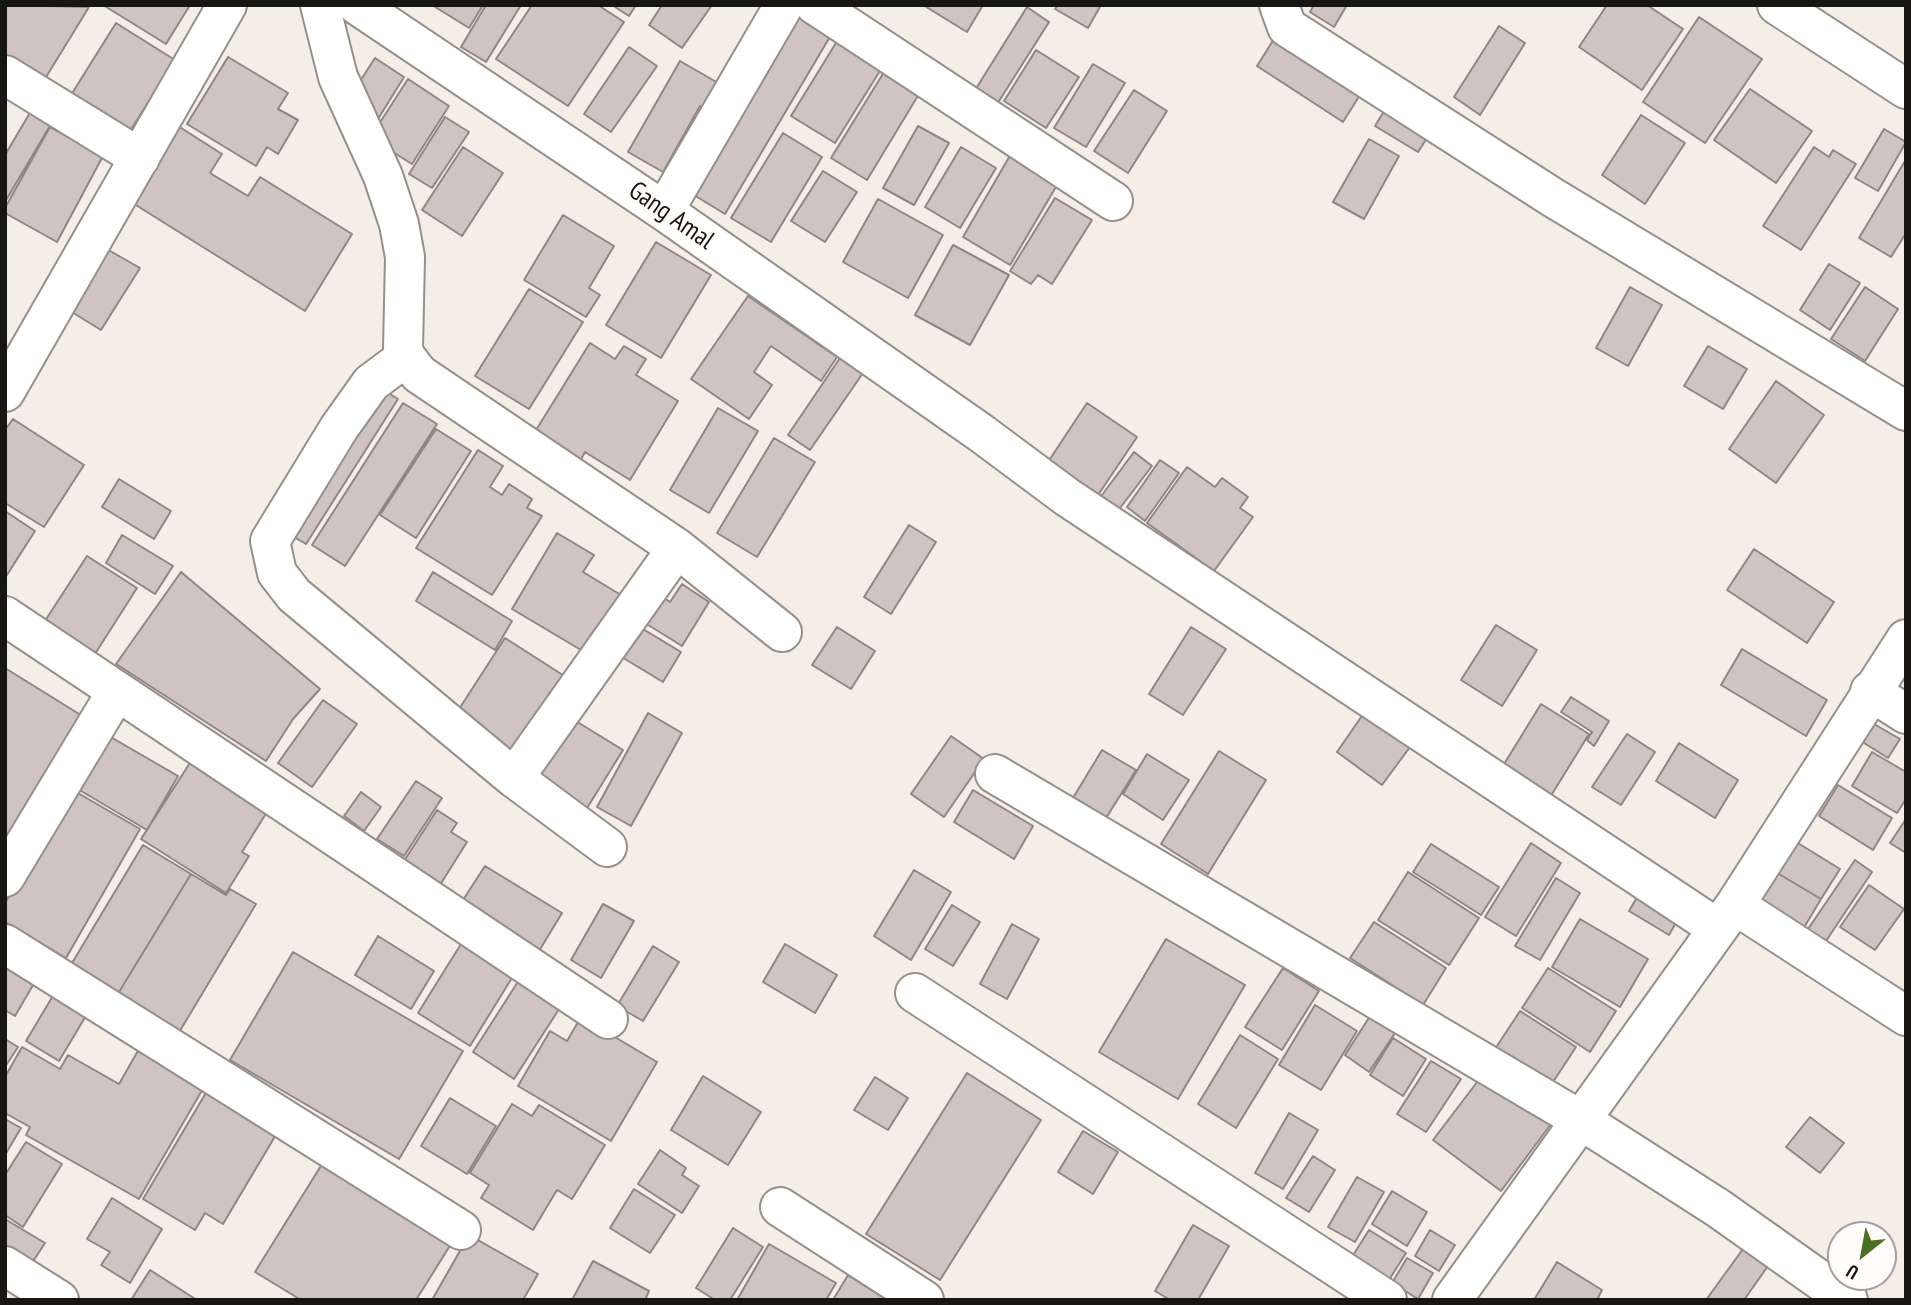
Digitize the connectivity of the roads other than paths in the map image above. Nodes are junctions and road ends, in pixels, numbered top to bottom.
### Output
1 (227, 5) edge
2 (320, 5) edge
3 (357, 5) edge
4 (784, 5) edge
5 (814, 5) edge
6 (1279, 5) edge
7 (1777, 5) edge
8 (5, 75) edge
9 (1906, 89) edge
10 (140, 159) junction
11 (1113, 201) dead end
12 (664, 211) junction
13 (406, 357) junction
14 (9, 377) edge
15 (1906, 411) edge
16 (677, 548) junction
17 (5, 616) edge
18 (782, 632) dead end
19 (1906, 639) edge
20 (117, 691) junction
21 (1870, 691) junction
22 (1906, 714) edge
23 (995, 774) dead end
24 (514, 778) junction
25 (607, 847) dead end
26 (5, 877) edge
27 (1726, 917) junction
28 (5, 944) edge
29 (915, 993) dead end
30 (1906, 1016) edge
31 (608, 1019) dead end
32 (1579, 1119) junction
33 (780, 1207) dead end
34 (461, 1230) dead end
35 (5, 1266) edge
36 (59, 1300) edge
37 (924, 1300) edge
38 (1387, 1300) edge
39 (1452, 1300) edge
40 (1848, 1300) edge

1 - 10 street
2 - 13 street
3 - 12 street, Gang Amal
4 - 12 street
5 - 11 street
6 - 15 street
7 - 9 street
8 - 10 street
10 - 14 street
12 - 27 street, Gang Amal
13 - 16 street
13 - 24 street
16 - 18 street
16 - 24 street
17 - 20 street
19 - 21 street
20 - 26 street
20 - 31 street
21 - 22 street
21 - 27 street
23 - 32 street
24 - 25 street
27 - 30 street, Gang Amal
27 - 32 street
28 - 34 street
29 - 38 street
32 - 39 street
32 - 40 street
33 - 37 street
35 - 36 street

